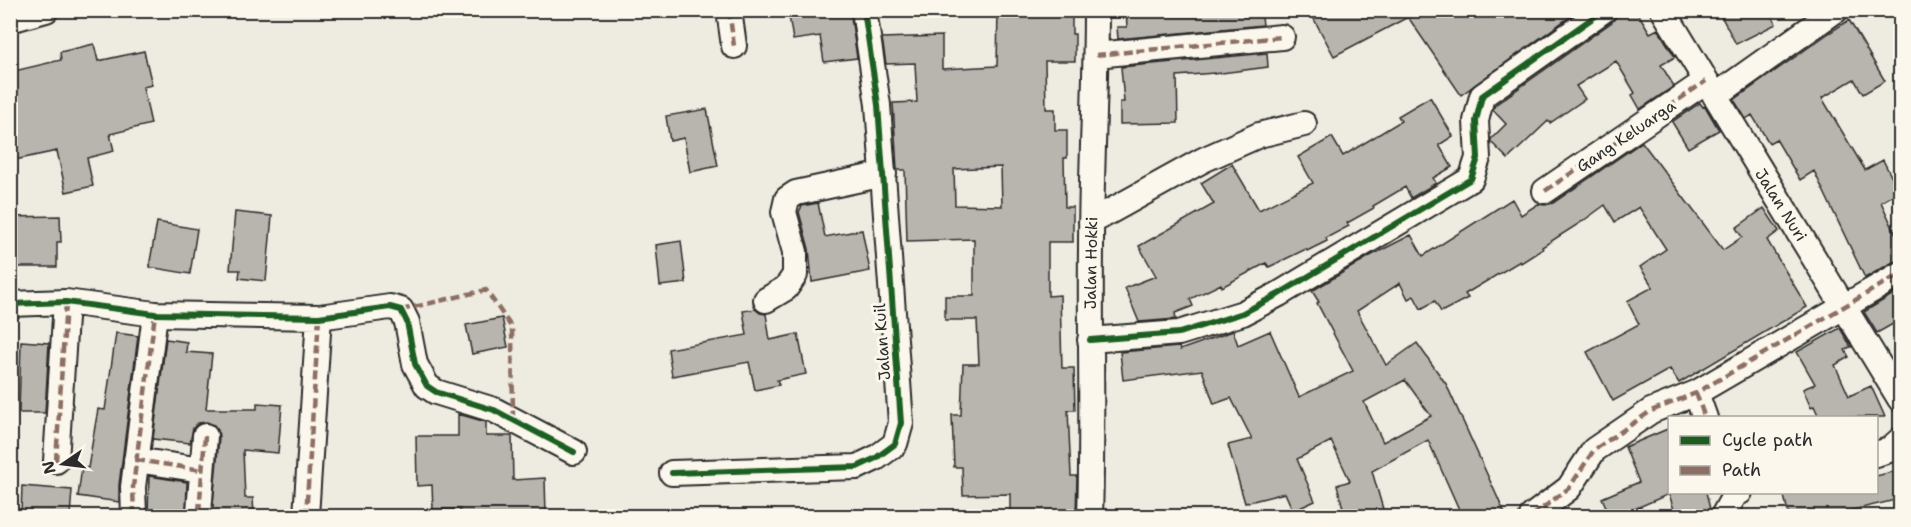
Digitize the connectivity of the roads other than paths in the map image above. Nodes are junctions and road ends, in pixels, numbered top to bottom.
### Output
1 (46, 10) edge
2 (729, 10) edge
3 (864, 10) edge
4 (1096, 10) edge
5 (1604, 10) edge
6 (1663, 10) edge
7 (1836, 10) edge
8 (10, 20) edge
9 (1282, 37) dead end
10 (735, 46) dead end
11 (1096, 55) junction
12 (1711, 88) junction
13 (1304, 124) dead end
14 (884, 174) junction
15 (1545, 191) dead end
16 (1091, 222) junction
17 (1900, 274) edge
18 (766, 300) dead end
19 (66, 302) junction
20 (10, 304) edge
21 (1844, 307) junction
22 (155, 314) junction
23 (319, 317) junction
24 (1090, 340) junction
25 (1696, 393) junction
26 (1900, 399) edge
27 (1705, 416) edge
28 (205, 436) dead end
29 (1900, 440) edge
30 (574, 452) dead end
31 (1878, 453) edge
32 (136, 460) junction
33 (56, 461) dead end
34 (202, 470) junction
35 (672, 473) dead end
36 (1735, 494) edge
37 (199, 512) dead end
38 (134, 516) edge
39 (306, 516) edge
40 (1090, 516) edge
41 (1532, 516) edge
42 (1723, 516) edge

1 - 8 street
2 - 10 street
3 - 14 street, Jalan Kuil
4 - 11 street, Jalan Hokki
5 - 24 street
6 - 12 street, Jalan Nuri
7 - 12 street, Gang Keluarga
9 - 11 street
11 - 16 street, Jalan Hokki
12 - 15 street, Gang Keluarga
12 - 21 street, Jalan Nuri
13 - 16 street
14 - 18 street
14 - 35 street, Jalan Kuil
16 - 24 street, Jalan Hokki
17 - 21 street
19 - 20 street
19 - 22 street
19 - 33 street
21 - 25 street
21 - 26 street, Jalan Nuri
22 - 23 street
22 - 32 street
23 - 30 street
23 - 39 street
24 - 40 street, Jalan Hokki
25 - 27 street
25 - 41 street
28 - 34 street
29 - 31 street
32 - 34 street
32 - 38 street
34 - 37 street
36 - 42 street

